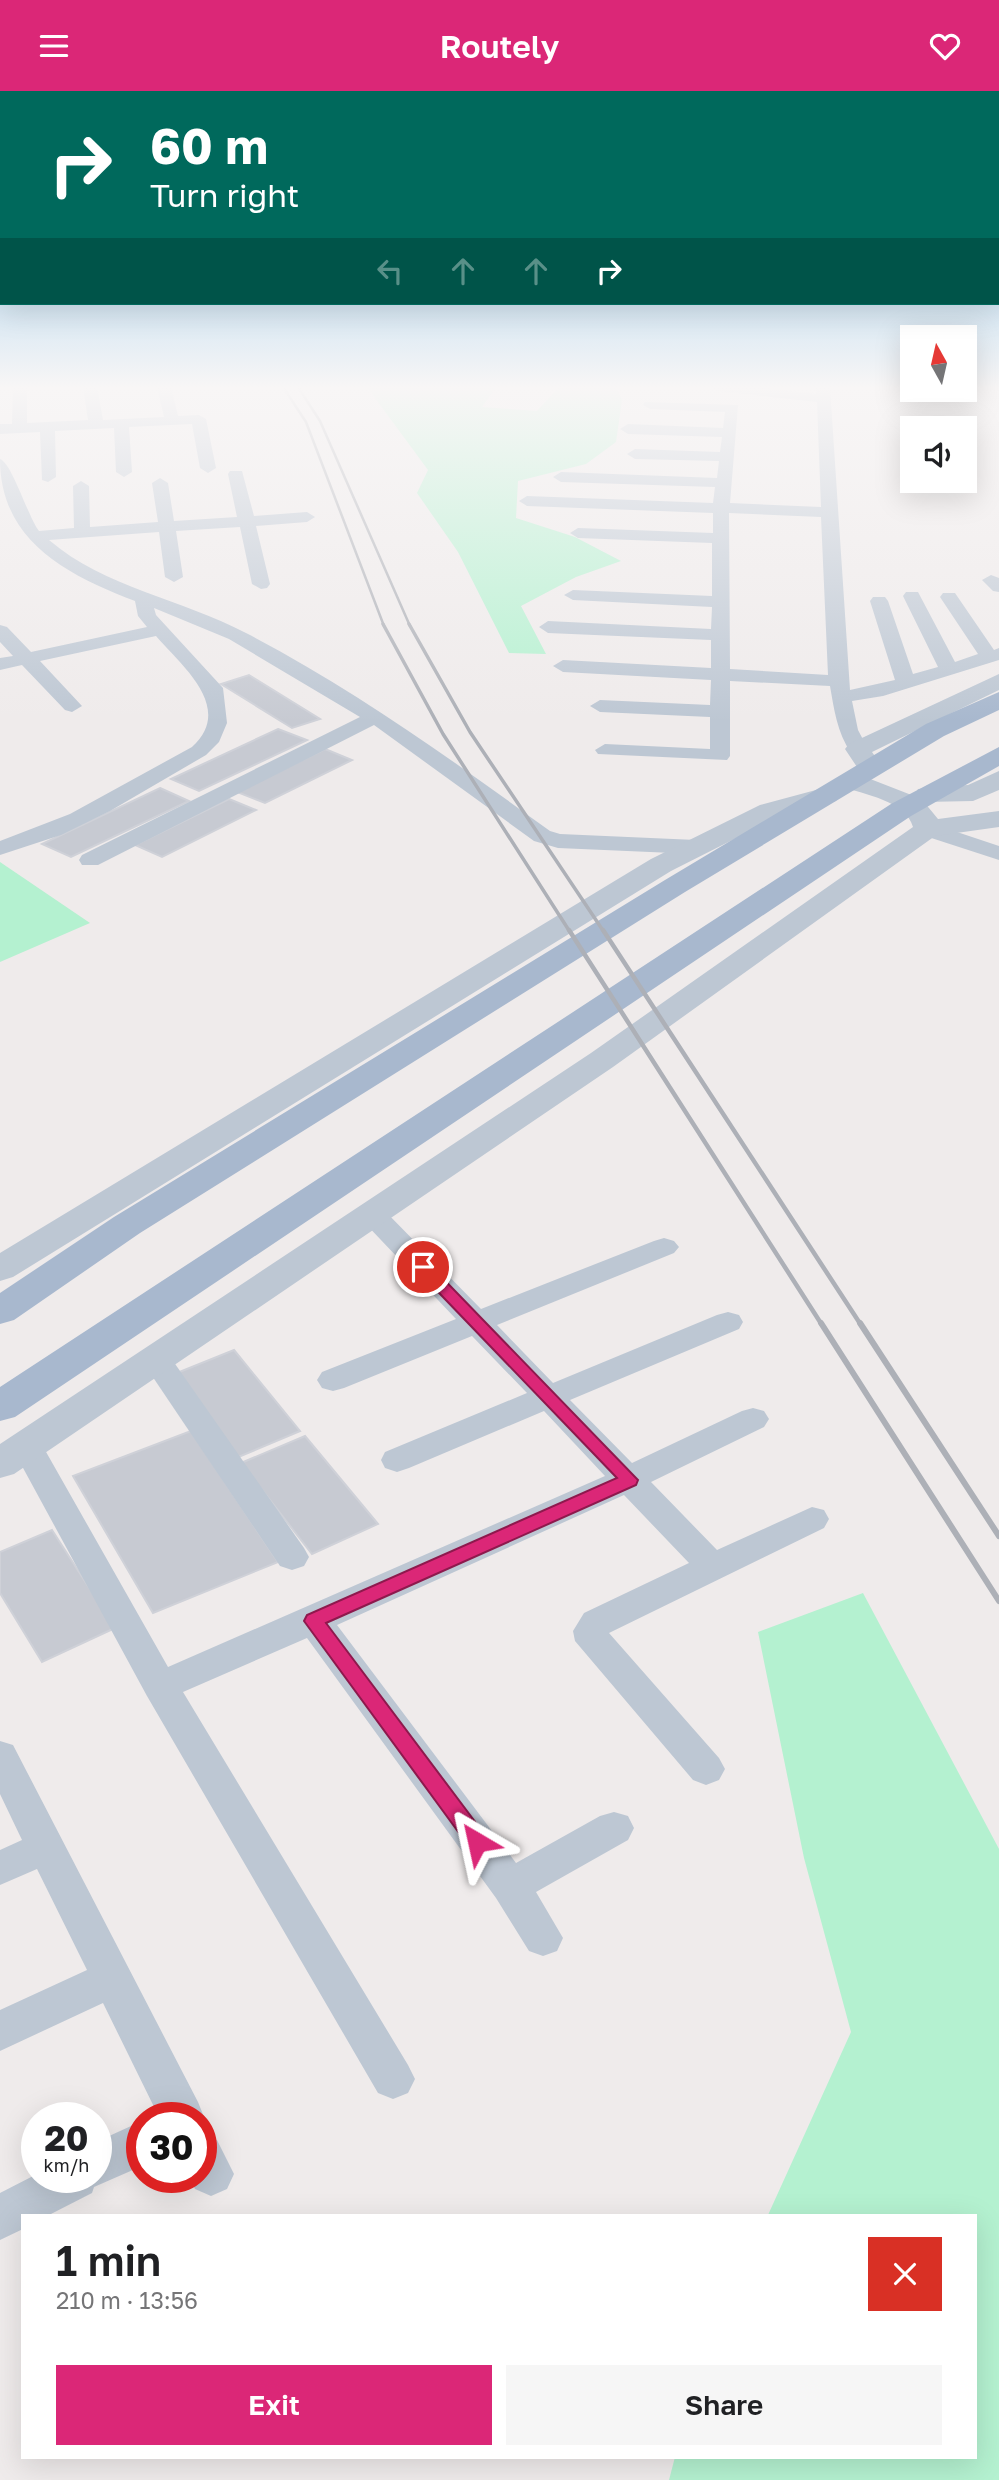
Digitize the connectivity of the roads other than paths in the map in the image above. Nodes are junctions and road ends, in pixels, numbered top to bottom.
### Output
1 (13, 498) edge
2 (81, 498) edge
3 (162, 498) edge
4 (241, 498) edge
5 (722, 498) edge
6 (828, 498) edge
7 (527, 501) dead end
8 (721, 508) junction
9 (829, 512) junction
10 (307, 517) dead end
11 (245, 521) junction
12 (165, 527) junction
13 (82, 533) junction
14 (578, 533) dead end
15 (35, 536) junction
16 (721, 538) junction
17 (174, 577) dead end
18 (261, 584) dead end
19 (573, 595) dead end
20 (912, 596) dead end
21 (949, 597) dead end
22 (143, 598) junction
23 (880, 601) dead end
24 (721, 602) junction
25 (548, 628) dead end
26 (160, 630) junction
27 (0, 631) edge
28 (720, 635) junction
29 (994, 655) edge
30 (25, 659) junction
31 (0, 664) edge
32 (563, 666) dead end
33 (949, 669) junction
34 (720, 674) junction
35 (999, 681) edge
36 (905, 683) junction
37 (839, 689) junction
38 (999, 700) edge
39 (72, 706) dead end
40 (600, 706) dead end
41 (720, 711) junction
42 (373, 718) junction
43 (605, 750) dead end
44 (999, 755) edge
45 (851, 773) junction
46 (999, 779) edge
47 (922, 809) junction
48 (999, 819) edge
49 (696, 847) junction
50 (0, 848) edge
51 (999, 853) edge
52 (90, 860) dead end
53 (372, 1214) junction
54 (664, 1247) dead end
55 (0, 1269) edge
56 (0, 1311) edge
57 (475, 1321) junction
58 (728, 1322) dead end
59 (155, 1358) junction
60 (333, 1380) dead end
61 (549, 1397) junction
62 (0, 1407) edge
63 (753, 1419) dead end
64 (13, 1454) edge
65 (397, 1460) dead end
66 (629, 1480) junction
67 (812, 1519) dead end
68 (292, 1557) dead end
69 (713, 1567) junction
70 (314, 1621) junction
71 (160, 1686) junction
72 (0, 1756) edge
73 (706, 1769) dead end
74 (614, 1828) dead end
75 (46, 1847) junction
76 (0, 1868) edge
77 (510, 1886) junction
78 (543, 1938) dead end
79 (112, 1979) junction
80 (0, 2031) edge
81 (393, 2079) dead end
82 (174, 2102) edge
83 (46, 2193) edge
84 (0, 2217) edge

1 - 15 street
2 - 13 street
3 - 12 street
4 - 11 street
5 - 8 street
6 - 9 street
7 - 8 street
8 - 9 street
8 - 16 street
9 - 37 street
10 - 11 street
11 - 12 street
11 - 18 street
12 - 13 street
12 - 17 street
13 - 15 street
14 - 16 street
15 - 22 street
16 - 24 street
19 - 24 street
20 - 33 street
21 - 29 street
22 - 26 street
22 - 42 street
23 - 36 street
24 - 28 street
25 - 28 street
26 - 30 street
26 - 50 street
27 - 30 street
28 - 34 street
29 - 33 street
30 - 31 street
30 - 39 street
32 - 34 street
33 - 36 street
34 - 37 street
34 - 41 street
35 - 45 street
36 - 37 street
37 - 45 street
38 - 45 main road
40 - 41 street
41 - 43 street
42 - 49 street
42 - 52 street
44 - 47 main road
45 - 47 street
45 - 49 street
45 - 56 main road
46 - 47 street
47 - 48 street
47 - 51 street
47 - 53 street
47 - 62 main road
49 - 55 street
53 - 57 street
53 - 59 street
54 - 57 street
57 - 60 street
57 - 61 street
58 - 61 street
59 - 64 street
59 - 68 street
61 - 65 street
61 - 66 street
63 - 66 street
64 - 71 street
66 - 69 street
66 - 70 street
67 - 69 street
69 - 73 street
70 - 71 street
70 - 77 street
71 - 81 street
72 - 75 street
74 - 77 street
75 - 76 street
75 - 79 street
77 - 78 street
79 - 80 street
79 - 82 street
83 - 84 street

